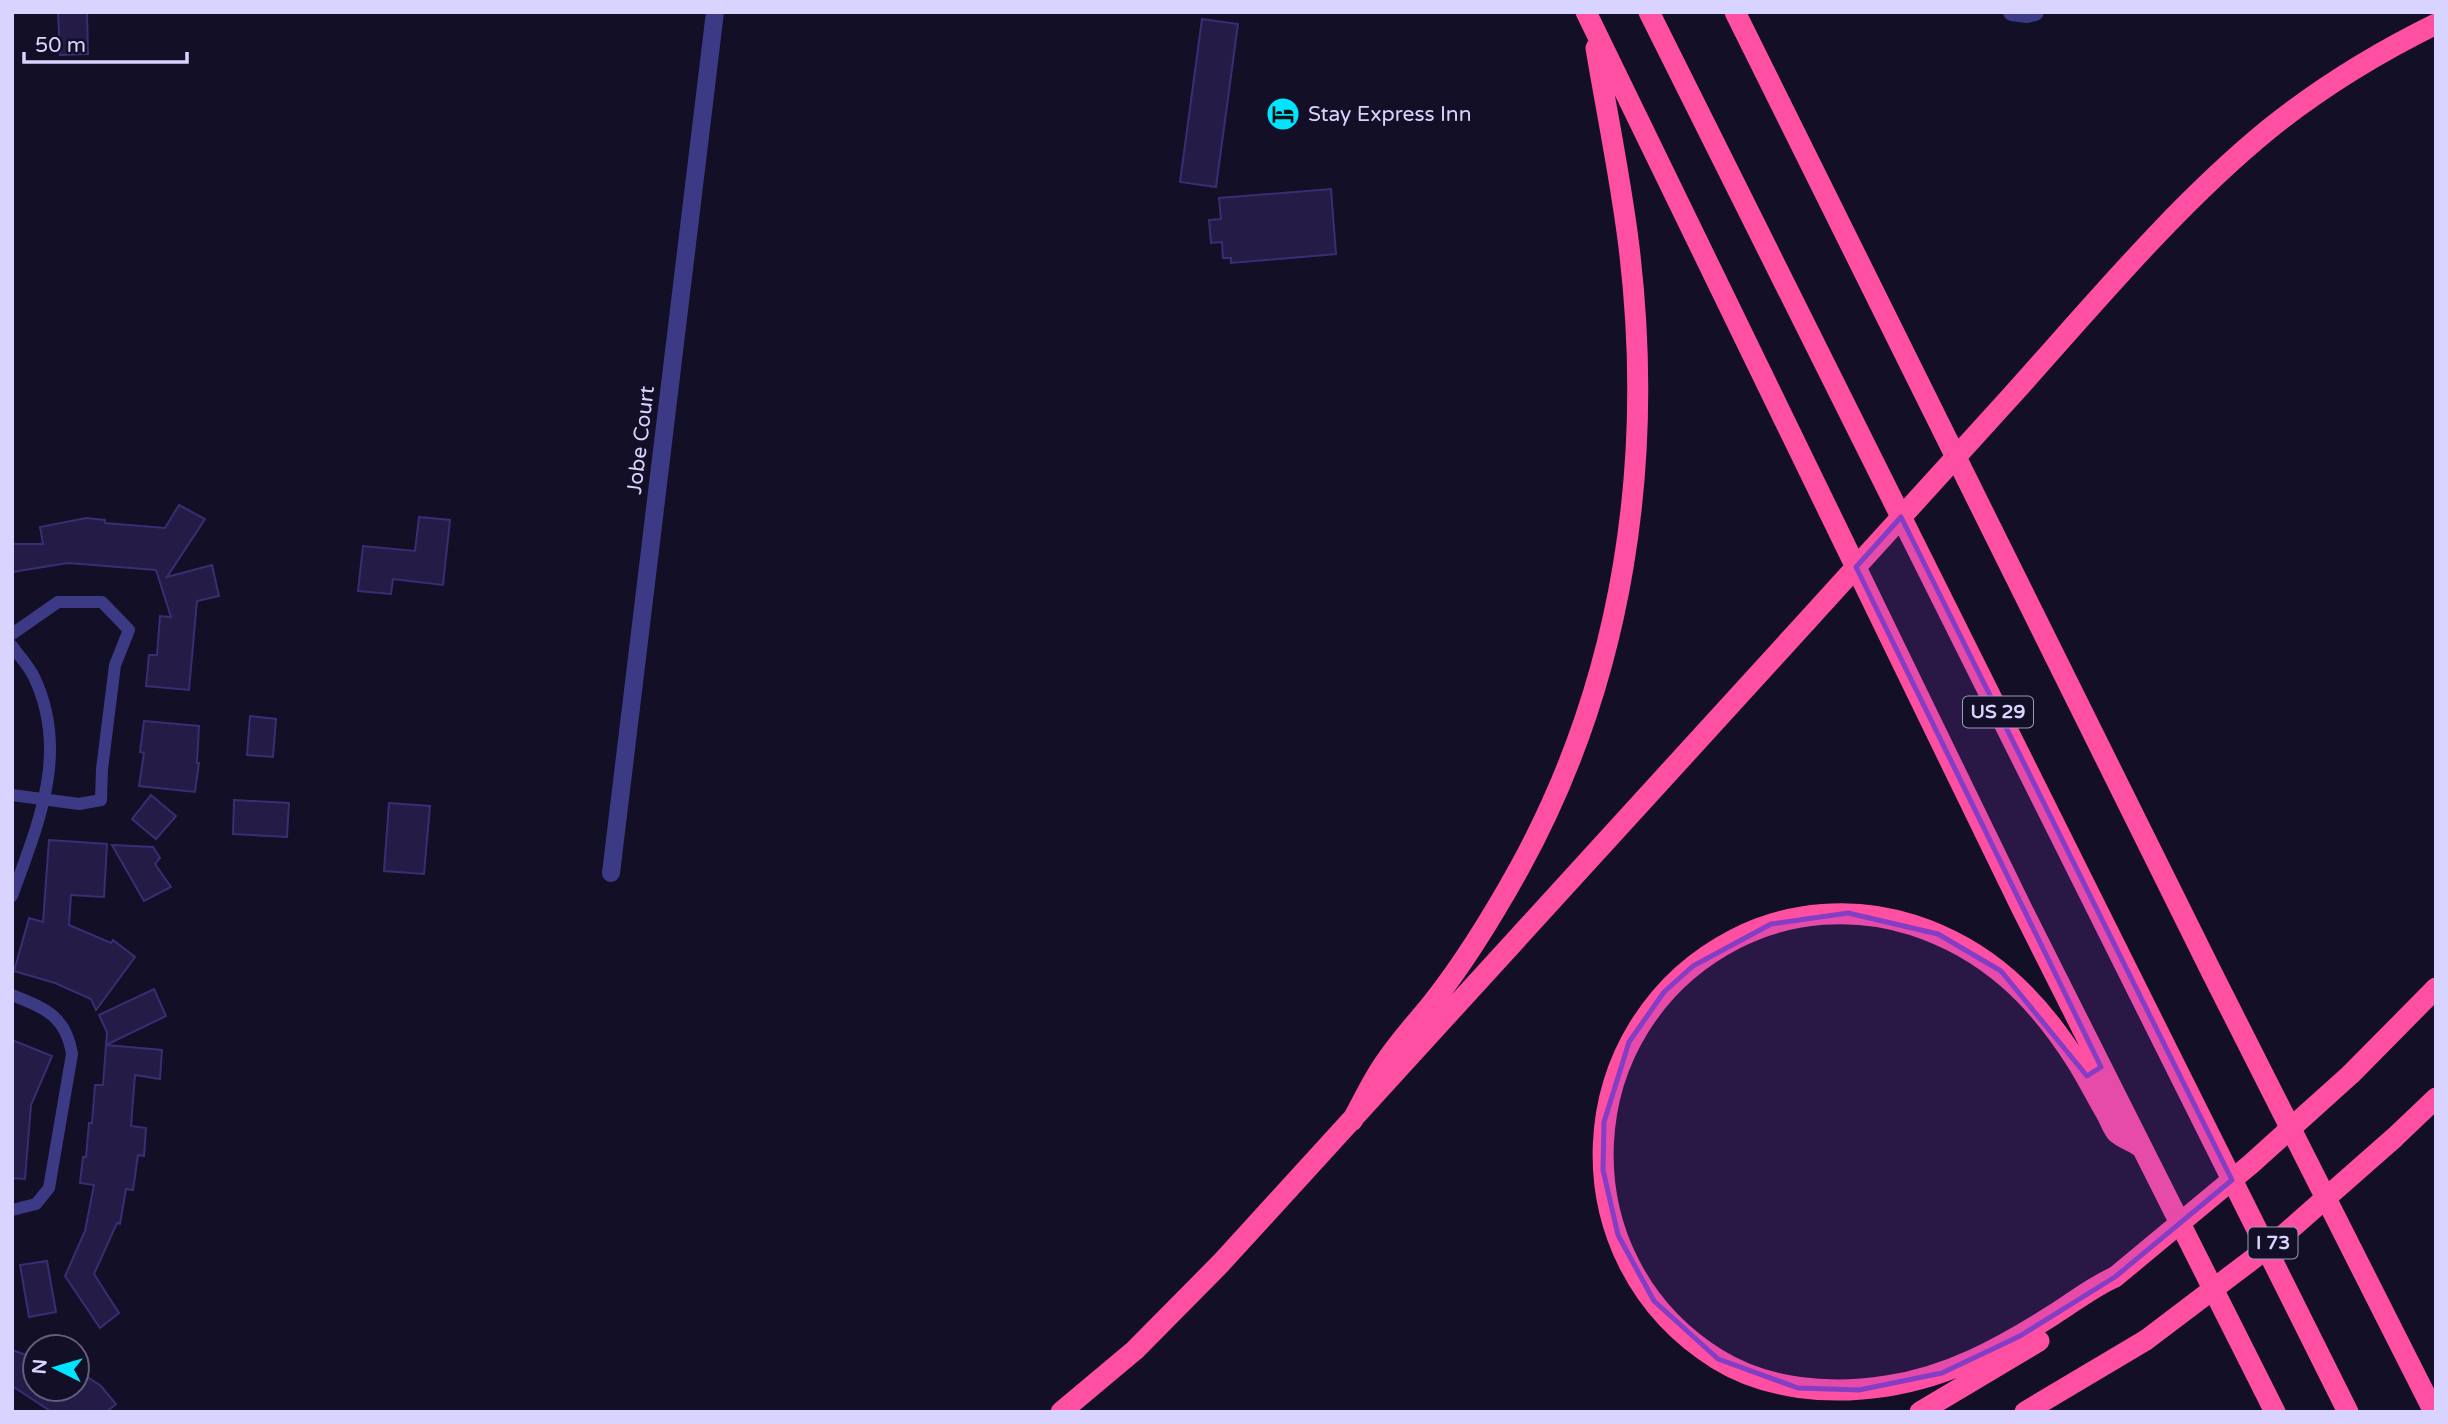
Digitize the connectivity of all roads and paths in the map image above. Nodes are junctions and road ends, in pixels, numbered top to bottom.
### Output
1 (715, 12) edge
2 (1648, 12) edge
3 (1735, 12) edge
4 (2012, 12) edge
5 (2035, 12) edge
6 (1589, 19) edge
7 (2436, 24) edge
8 (12, 634) edge
9 (12, 646) edge
10 (12, 795) edge
11 (44, 800) junction
12 (611, 873) dead end
13 (12, 896) edge
14 (2436, 988) edge
15 (12, 995) edge
16 (2436, 1098) edge
17 (1352, 1121) junction
18 (2141, 1147) junction
19 (12, 1209) edge
20 (2115, 1277) junction
21 (1061, 1412) edge
22 (1920, 1412) edge
23 (2025, 1412) edge
24 (2275, 1412) edge
25 (2348, 1412) edge
26 (2434, 1412) edge

1 - 12 street, Jobe Court
2 - 25 highway, US 29
3 - 26 highway
4 - 5 street
6 - 17 highway
6 - 18 highway
7 - 17 highway, bridge
8 - 11 lane
9 - 11 lane
10 - 11 lane
11 - 13 lane
14 - 20 highway, bridge
15 - 19 lane
16 - 23 highway, I 73, bridge
17 - 21 highway
18 - 20 highway
18 - 24 highway
20 - 22 highway

